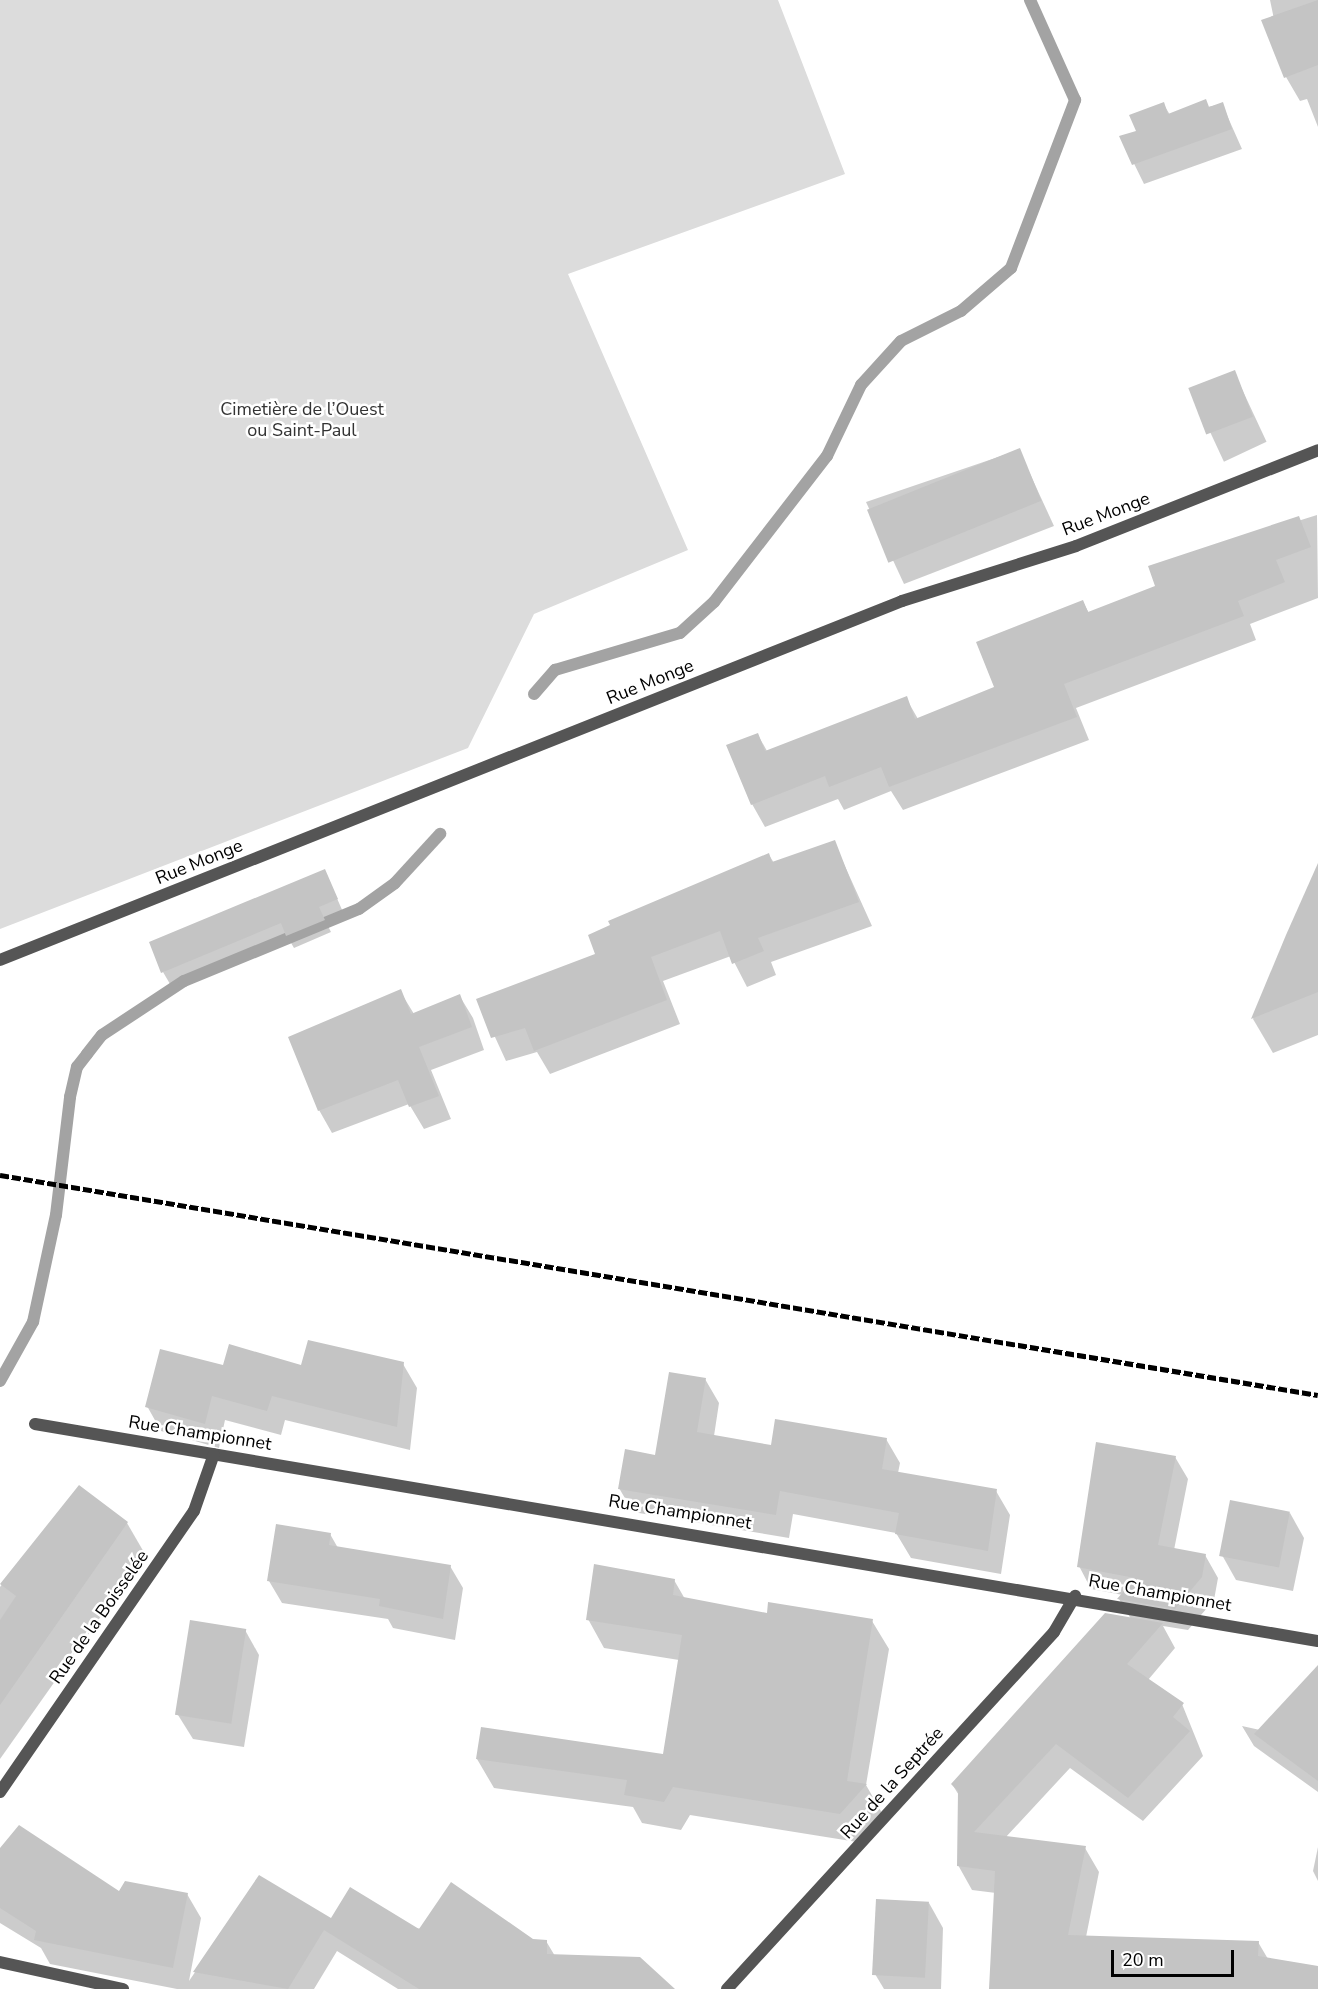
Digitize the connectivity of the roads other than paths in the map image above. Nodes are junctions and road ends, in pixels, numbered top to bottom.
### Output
1 (1318, 450) edge
2 (0, 960) edge
3 (35, 1424) dead end
4 (213, 1454) junction
5 (1075, 1596) junction
6 (1318, 1641) edge
7 (0, 1792) edge
8 (0, 1962) edge
9 (123, 1989) edge
10 (728, 1989) edge

1 - 2 street, Rue Monge
3 - 4 street, Rue Championnet
4 - 5 street, Rue Championnet
4 - 7 street, Rue de la Boisselée
5 - 6 street, Rue Championnet
5 - 10 street, Rue de la Septrée
8 - 9 street

